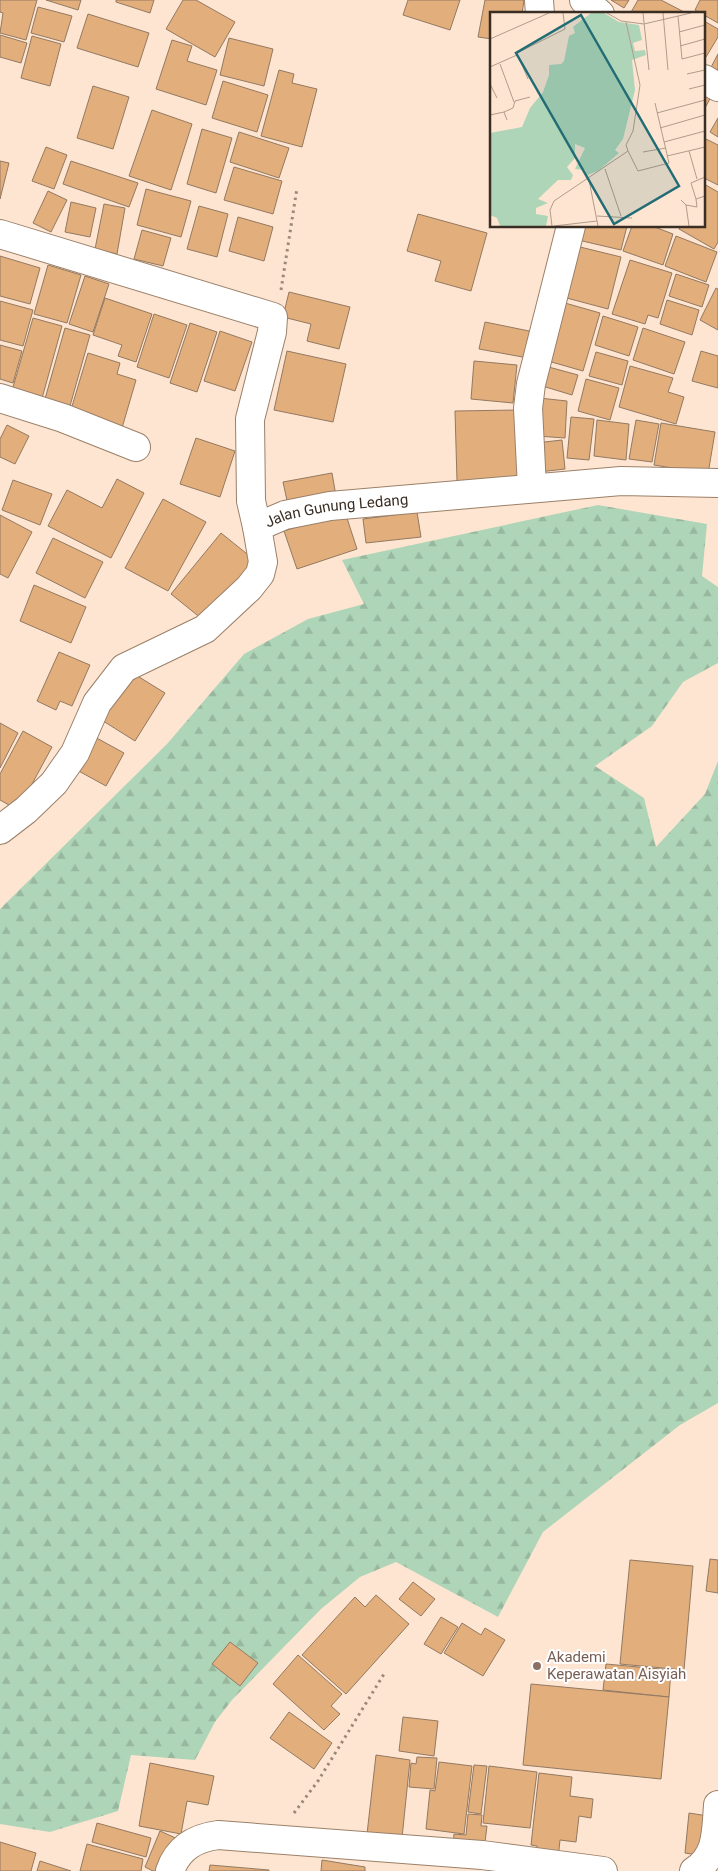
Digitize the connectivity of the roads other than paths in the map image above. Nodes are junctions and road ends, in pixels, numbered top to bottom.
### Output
1 (584, 0) edge
2 (598, 12) edge
3 (706, 80) edge
4 (718, 87) edge
5 (570, 228) edge
6 (0, 234) edge
7 (0, 398) edge
8 (136, 446) dead end
9 (718, 483) edge
10 (532, 488) junction
11 (258, 527) junction
12 (0, 830) edge
13 (718, 1805) edge
14 (717, 1845) edge
15 (170, 1871) edge
16 (603, 1871) edge
17 (694, 1871) edge

1 - 2 street
3 - 4 street
5 - 10 street
6 - 11 street
7 - 8 street
9 - 10 street, Jalan Gunung Ledang
10 - 11 street, Jalan Gunung Ledang
11 - 12 street, Jalan Gunung Ledang
13 - 14 street
14 - 17 street
15 - 16 street

